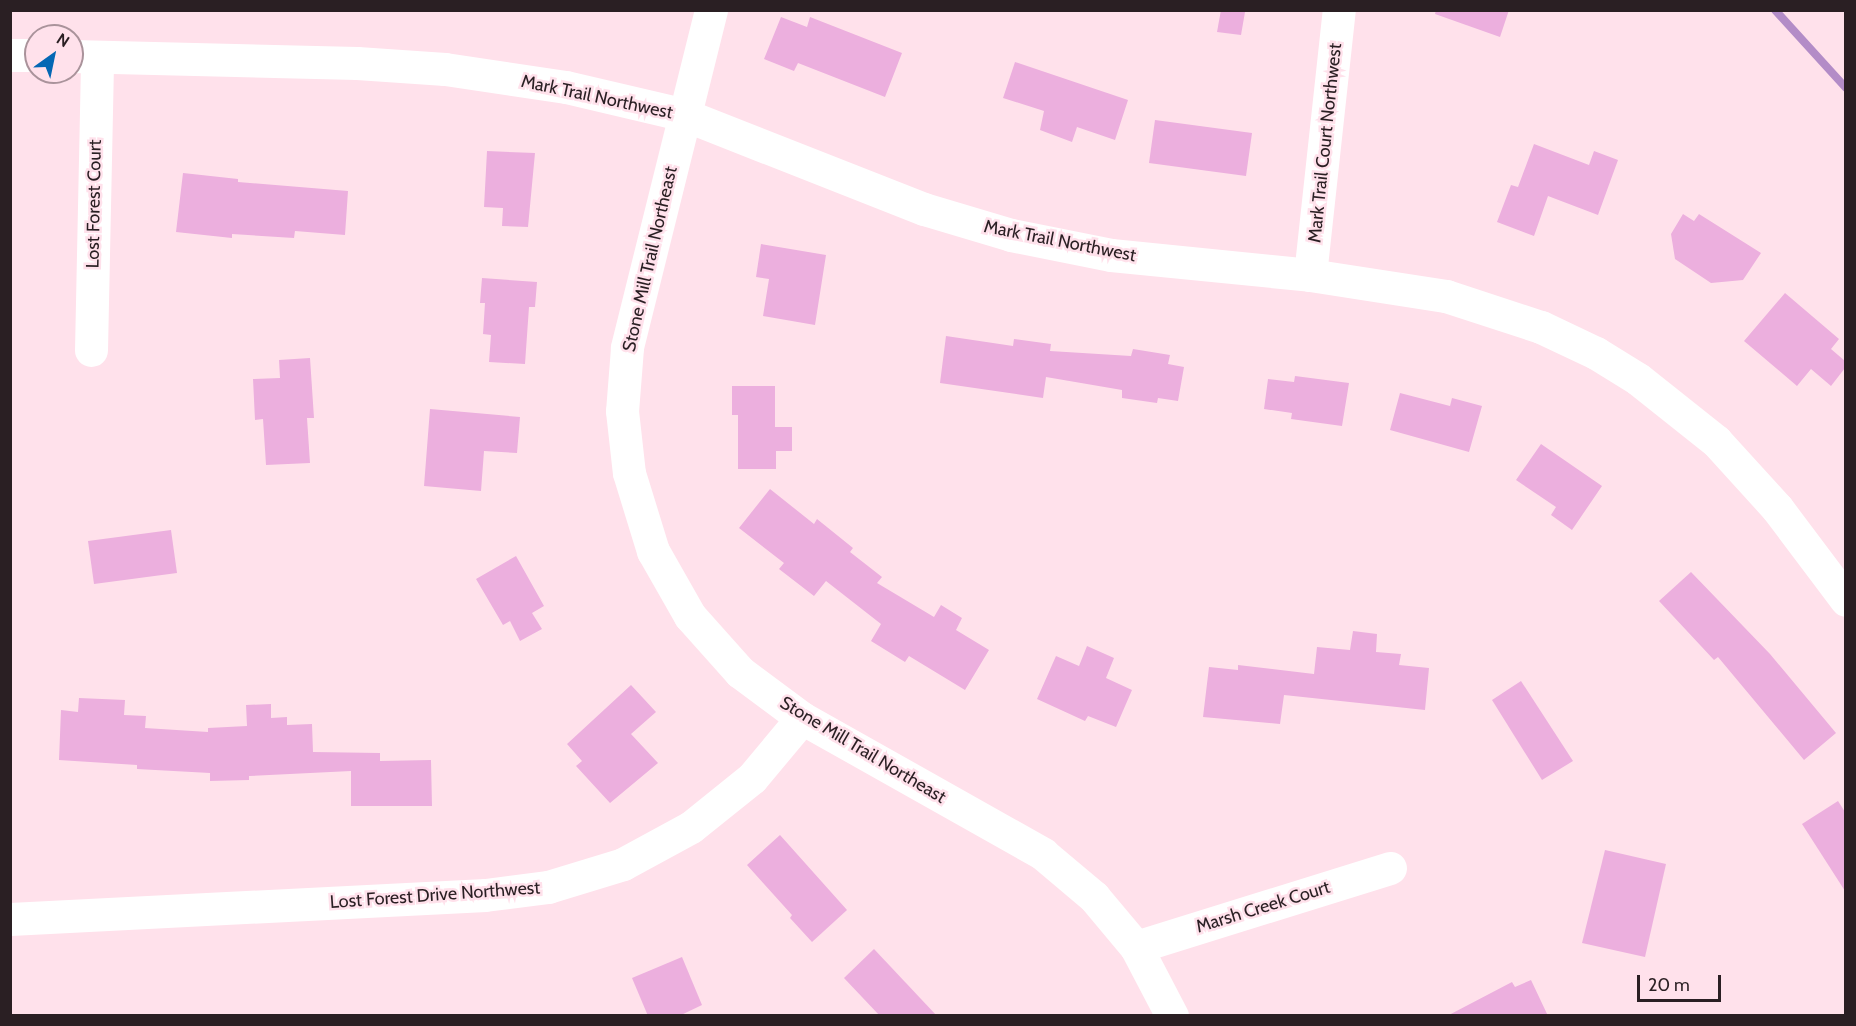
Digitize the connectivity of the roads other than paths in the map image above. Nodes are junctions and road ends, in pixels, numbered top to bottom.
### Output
1 (711, 10) edge
2 (1339, 10) edge
3 (84, 57) edge
4 (685, 115) junction
5 (1310, 275) junction
6 (91, 350) dead end
7 (1845, 600) edge
8 (802, 717) junction
9 (1390, 868) dead end
10 (10, 919) edge
11 (1136, 947) junction
12 (1173, 1016) edge

1 - 4 street, Stone Mill Trail Northeast
2 - 5 street, Mark Trail Court Northwest
3 - 4 street, Mark Trail Northwest
3 - 6 street, Lost Forest Court
4 - 5 street, Mark Trail Northwest
4 - 8 street, Stone Mill Trail Northeast
5 - 7 street, Mark Trail Northwest
8 - 10 street, Lost Forest Drive Northwest
8 - 11 street, Stone Mill Trail Northeast
9 - 11 street, Marsh Creek Court
11 - 12 street, Stone Mill Trail Northeast

